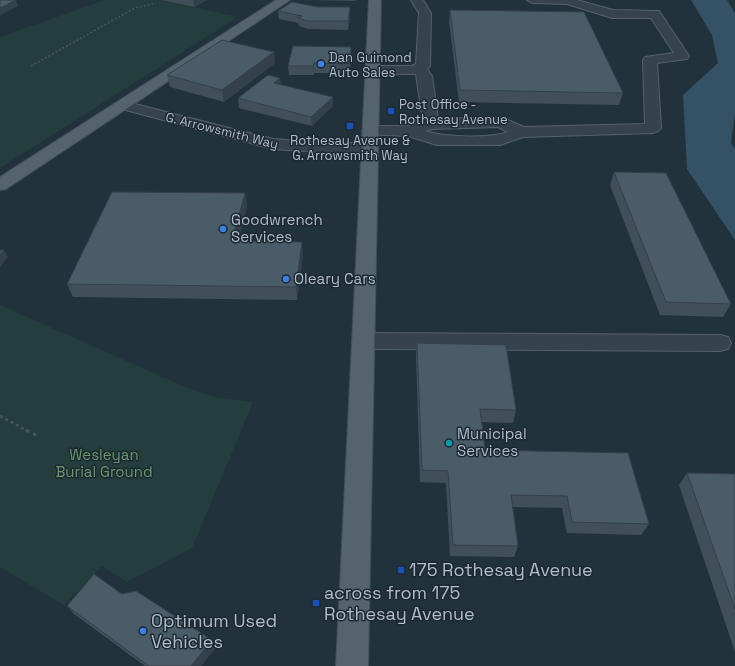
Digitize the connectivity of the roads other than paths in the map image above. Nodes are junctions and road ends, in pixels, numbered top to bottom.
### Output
1 (284, 0) edge
2 (375, 0) edge
3 (417, 0) edge
4 (533, 0) edge
5 (420, 69) junction
6 (372, 70) junction
7 (123, 105) junction
8 (431, 124) junction
9 (408, 131) junction
10 (521, 132) junction
11 (370, 139) junction
12 (0, 185) edge
13 (363, 341) junction
14 (720, 343) dead end
15 (352, 666) edge

1 - 7 main road
2 - 6 main road
3 - 5 street
4 - 10 street
5 - 6 street
5 - 8 street
6 - 11 main road
7 - 11 street, G. Arrowsmith Way
7 - 12 main road
8 - 9 street
8 - 10 street
9 - 10 street
9 - 11 street, G. Arrowsmith Way
11 - 13 main road
13 - 14 street
13 - 15 main road

